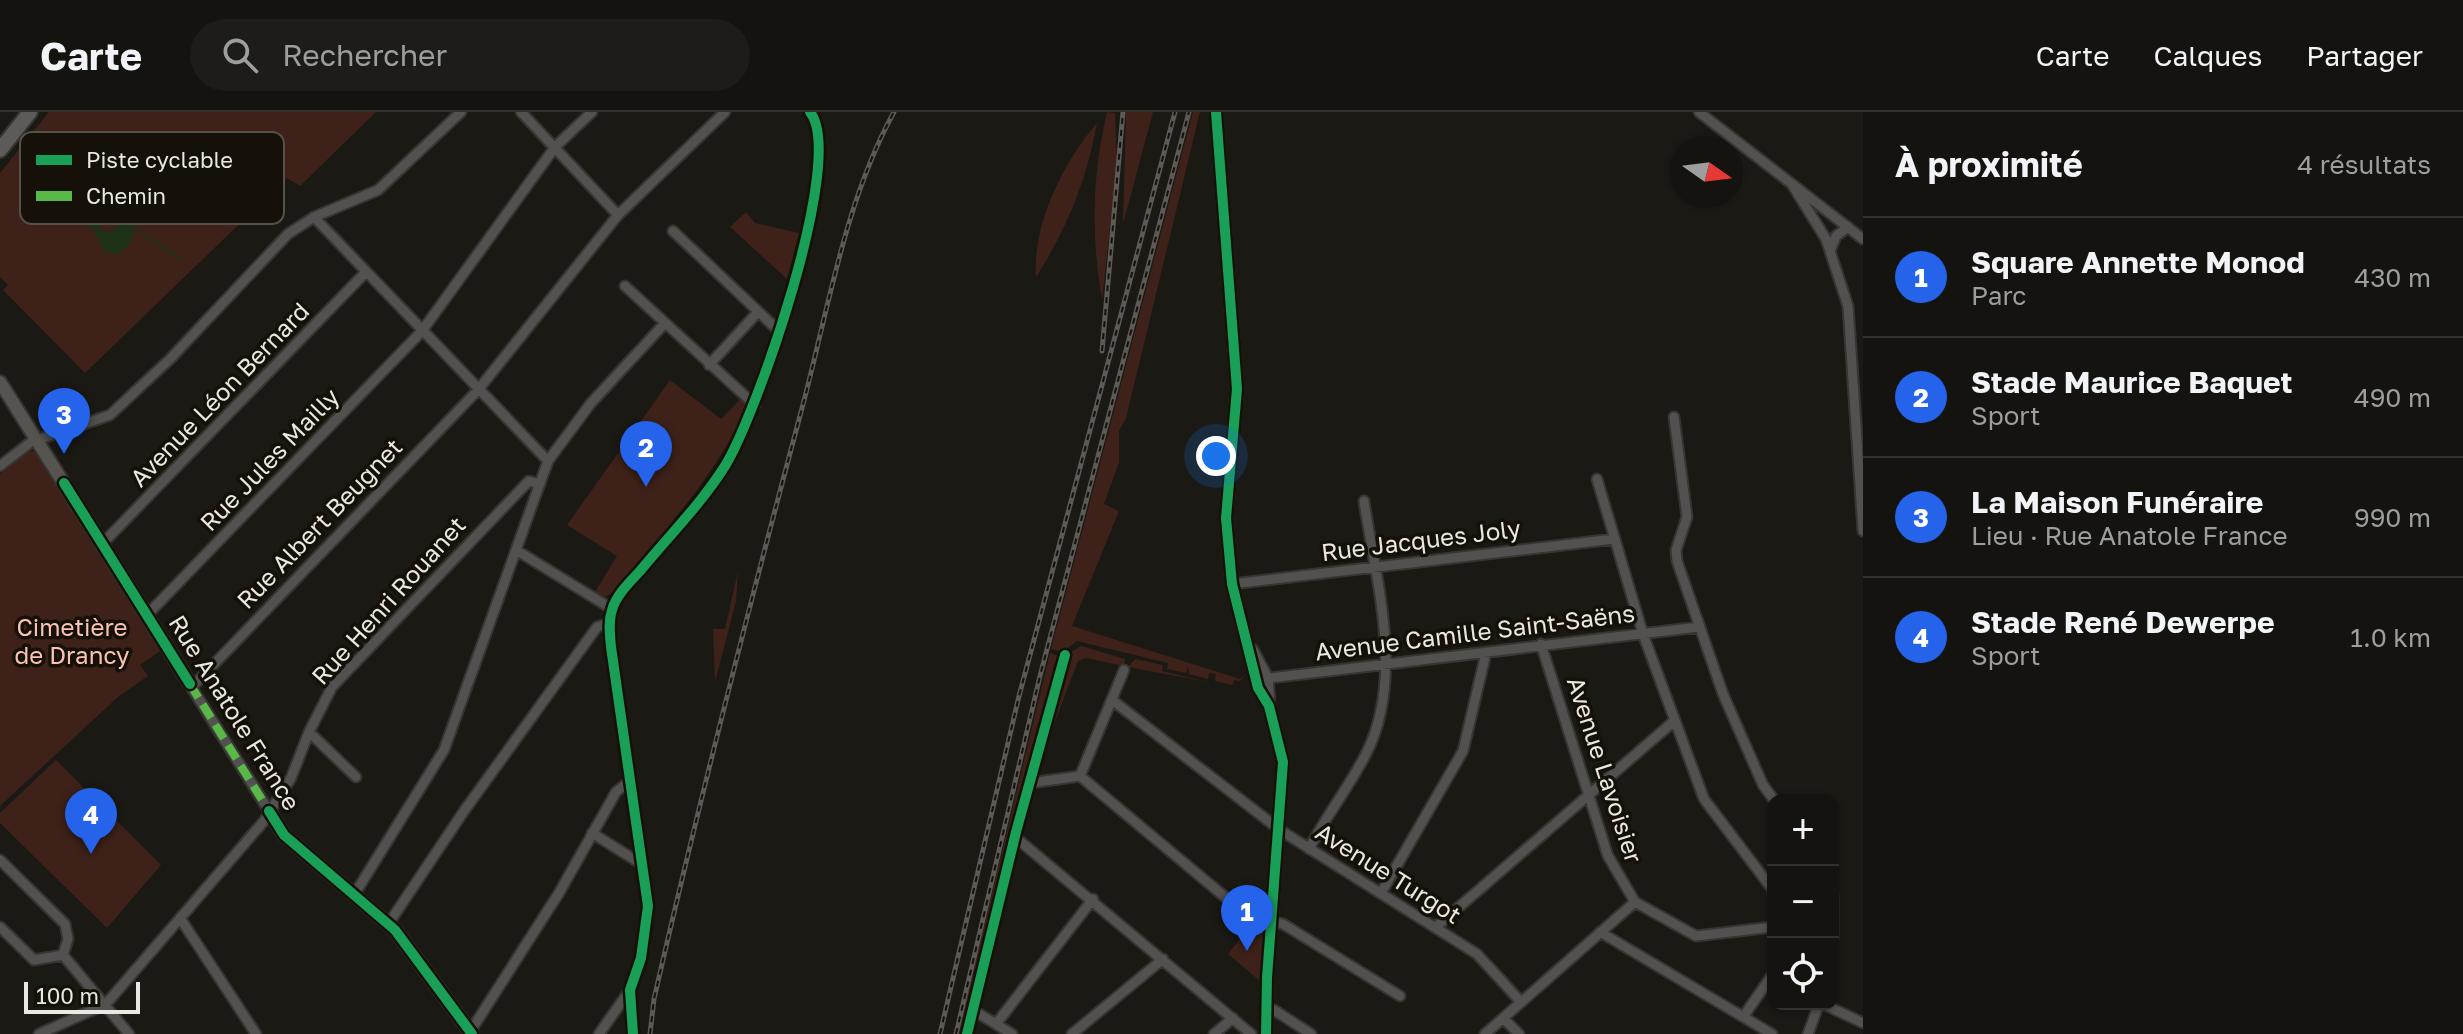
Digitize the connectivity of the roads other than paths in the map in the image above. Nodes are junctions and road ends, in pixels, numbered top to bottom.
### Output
1 (30, 112) edge
2 (461, 112) edge
3 (521, 112) edge
4 (592, 112) edge
5 (725, 112) edge
6 (1216, 112) edge
7 (1699, 112) edge
8 (813, 113) edge
9 (555, 147) junction
10 (0, 150) edge
11 (1793, 186) junction
12 (618, 215) junction
13 (314, 217) junction
14 (1848, 227) junction
15 (673, 231) dead end
16 (1863, 239) edge
17 (1831, 249) junction
18 (365, 273) junction
19 (625, 286) dead end
20 (758, 312) junction
21 (665, 323) junction
22 (422, 331) junction
23 (780, 332) junction
24 (709, 365) junction
25 (0, 382) edge
26 (478, 390) junction
27 (755, 405) junction
28 (1674, 417) dead end
29 (37, 440) junction
30 (548, 461) junction
31 (0, 466) edge
32 (1597, 479) dead end
33 (540, 484) junction
34 (1364, 501) dead end
35 (1863, 531) edge
36 (1614, 539) junction
37 (102, 544) junction
38 (516, 550) junction
39 (1374, 567) junction
40 (1232, 584) junction
41 (612, 609) junction
42 (147, 615) junction
43 (610, 623) junction
44 (1699, 627) junction
45 (1643, 634) junction
46 (1541, 644) junction
47 (1486, 653) junction
48 (1386, 663) junction
49 (1124, 670) dead end
50 (1261, 679) junction
51 (191, 686) junction
52 (1112, 700) junction
53 (1673, 722) junction
54 (309, 732) junction
55 (1080, 776) junction
56 (356, 777) dead end
57 (631, 780) junction
58 (1030, 783) dead end
59 (1588, 794) junction
60 (1771, 794) edge
61 (269, 811) junction
62 (1280, 830) junction
63 (592, 833) junction
64 (1015, 837) dead end
65 (1309, 849) junction
66 (0, 860) edge
67 (643, 865) junction
68 (1767, 882) edge
69 (1381, 893) junction
70 (354, 895) junction
71 (1093, 899) junction
72 (1635, 902) junction
73 (180, 918) junction
74 (389, 923) junction
75 (1271, 925) junction
76 (0, 927) edge
77 (1436, 927) junction
78 (1767, 928) edge
79 (1600, 932) junction
80 (63, 955) junction
81 (1163, 959) junction
82 (1767, 983) edge
83 (630, 990) junction
84 (1400, 996) dead end
85 (1521, 1002) junction
86 (106, 1004) junction
87 (973, 1010) dead end
88 (1266, 1010) junction
89 (1818, 1010) edge
90 (1834, 1010) edge
91 (1743, 1017) junction
92 (1233, 1018) junction
93 (1503, 1018) junction
94 (1863, 1023) edge
95 (996, 1024) junction
96 (471, 1033) edge
97 (39, 1034) edge
98 (129, 1034) edge
99 (256, 1034) edge
100 (599, 1034) edge
101 (633, 1034) edge
102 (1012, 1034) edge
103 (1072, 1034) edge
104 (1214, 1034) edge
105 (1251, 1034) edge
106 (1266, 1034) edge
107 (1311, 1034) edge
108 (1485, 1034) edge
109 (1519, 1034) edge
110 (1772, 1034) edge
111 (1808, 1034) edge

1 - 10 main road
2 - 13 street
3 - 9 street
4 - 9 street, Rue Jules Mailly
5 - 12 street, Rue Albert Beugnet
6 - 40 street
7 - 11 street
8 - 23 street
9 - 12 street
9 - 22 street, Rue Jules Mailly
11 - 14 street
11 - 17 street
12 - 26 street, Rue Albert Beugnet
13 - 18 street
13 - 29 street
14 - 16 street
14 - 17 street
15 - 20 street
17 - 35 street
18 - 22 street
18 - 37 street, Avenue Léon Bernard
19 - 21 street
20 - 23 street
20 - 24 street
21 - 24 street
21 - 30 street
22 - 26 street
22 - 42 street, Rue Jules Mailly
23 - 27 street
24 - 27 street
25 - 29 main road, Rue Anatole France
26 - 30 street
26 - 51 street, Rue Albert Beugnet
27 - 41 street
28 - 44 street
29 - 31 street
29 - 37 main road, Rue Anatole France
30 - 33 street
32 - 36 street
33 - 38 street
33 - 54 street, Rue Henri Rouanet
34 - 39 street
36 - 39 street, Rue Jacques Joly
36 - 45 street
37 - 42 main road, Rue Anatole France
38 - 41 street
38 - 70 street
39 - 40 street, Rue Jacques Joly
39 - 48 street
40 - 50 street
41 - 43 street
42 - 51 main road, Rue Anatole France
43 - 57 street
43 - 74 street
44 - 45 street, Avenue Camille Saint-Saëns
44 - 60 street
45 - 46 street, Avenue Camille Saint-Saëns
45 - 53 street
46 - 47 street, Avenue Camille Saint-Saëns
46 - 59 street, Avenue Lavoisier
47 - 48 street, Avenue Camille Saint-Saëns
47 - 69 street
48 - 50 street, Avenue Camille Saint-Saëns
48 - 65 street
49 - 52 street
50 - 62 street
51 - 61 street, Rue Anatole France
52 - 55 street
52 - 62 street, Avenue Turgot
53 - 59 street
53 - 68 street
54 - 56 street
54 - 61 street, Rue Henri Rouanet
55 - 58 street
55 - 75 street
57 - 63 street
57 - 67 street
59 - 72 street, Avenue Lavoisier
59 - 77 street
61 - 70 main road, Rue Anatole France
61 - 73 street, Rue Henri Rouanet
62 - 65 street, Avenue Turgot
62 - 75 street
63 - 67 street
63 - 96 street
64 - 71 street
65 - 69 street, Avenue Turgot
66 - 80 street
67 - 83 street
69 - 77 street, Avenue Turgot
70 - 74 main road, Rue Anatole France
71 - 81 street
71 - 95 street
72 - 78 street
72 - 79 street
73 - 86 street, Rue Henri Rouanet
73 - 99 street
74 - 96 main road, Rue Anatole France
75 - 84 street
75 - 88 street
76 - 80 street
77 - 85 street, Avenue Turgot
79 - 85 street
79 - 91 street
80 - 86 street
81 - 92 street
81 - 103 street
82 - 91 street
83 - 100 street
83 - 101 street
85 - 93 street
86 - 97 street
86 - 98 street
87 - 95 street
88 - 106 street
88 - 107 street
89 - 111 street
90 - 94 street
91 - 110 street
92 - 104 street
92 - 105 street
93 - 108 street
93 - 109 street
95 - 102 street

